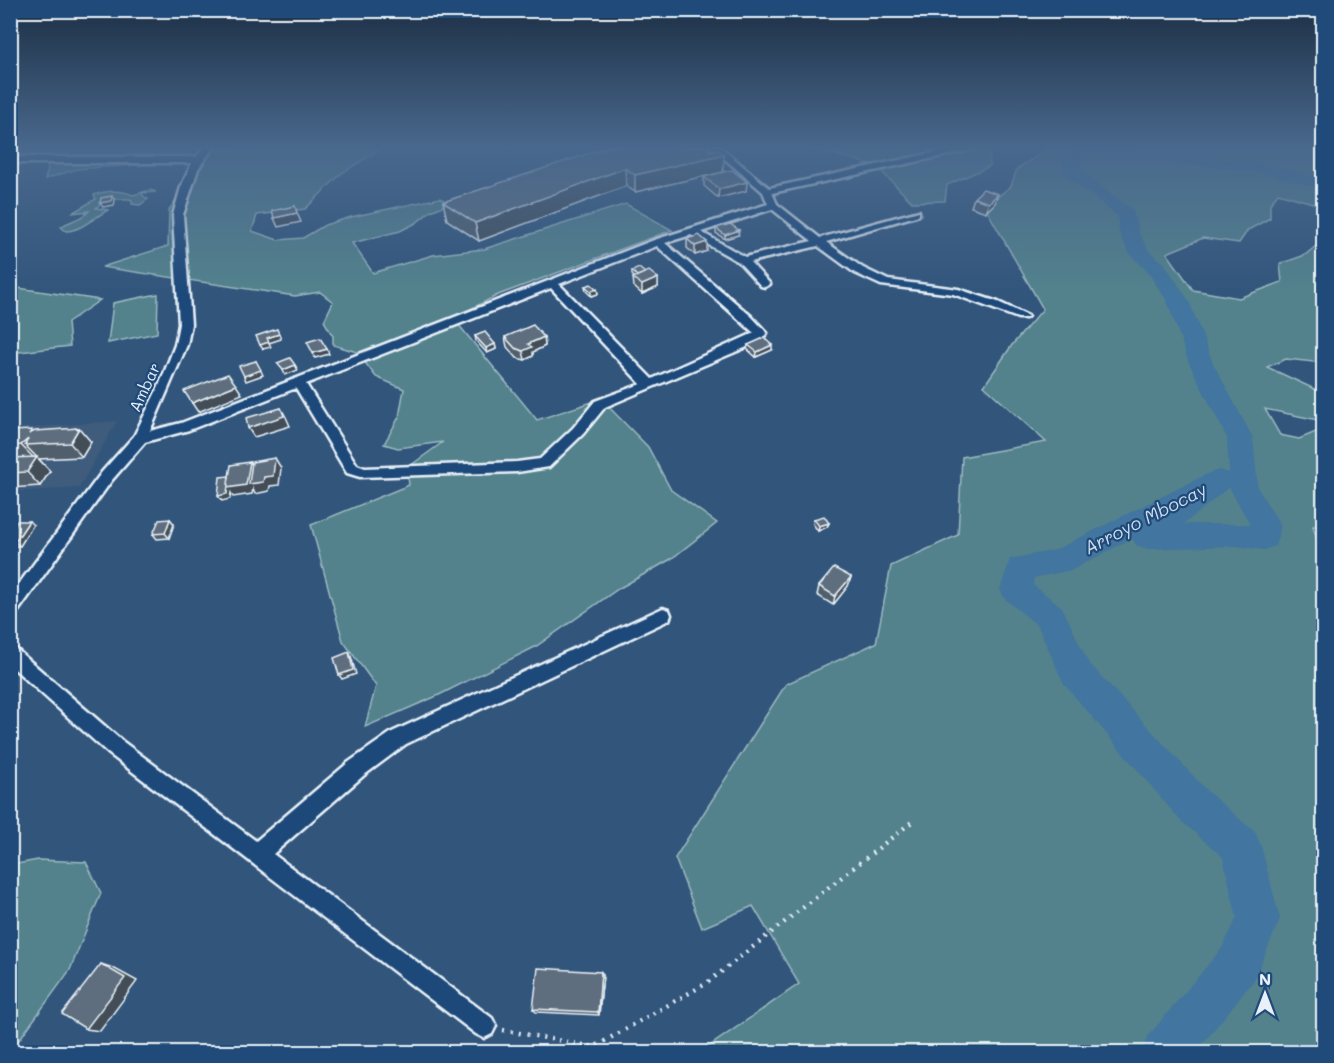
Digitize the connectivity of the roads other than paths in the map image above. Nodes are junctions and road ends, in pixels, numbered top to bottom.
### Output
1 (183, 196) edge
2 (769, 196) edge
3 (773, 205) junction
4 (916, 213) dead end
5 (694, 232) junction
6 (819, 241) junction
7 (658, 242) junction
8 (743, 260) junction
9 (552, 283) junction
10 (765, 284) dead end
11 (1022, 316) dead end
12 (298, 382) junction
13 (650, 386) junction
14 (140, 438) junction
15 (14, 600) edge
16 (663, 615) dead end
17 (10, 654) edge
18 (257, 854) junction
19 (484, 1026) road end

1 - 14 street, Ambar
2 - 3 street
3 - 5 street
3 - 6 street
4 - 6 street
5 - 7 street
5 - 8 street
6 - 8 street
6 - 11 street
7 - 9 street
7 - 13 street
8 - 10 street
9 - 12 street
9 - 13 street
12 - 13 street
12 - 14 street
14 - 15 street, Ambar
16 - 18 street
17 - 18 street
18 - 19 street

